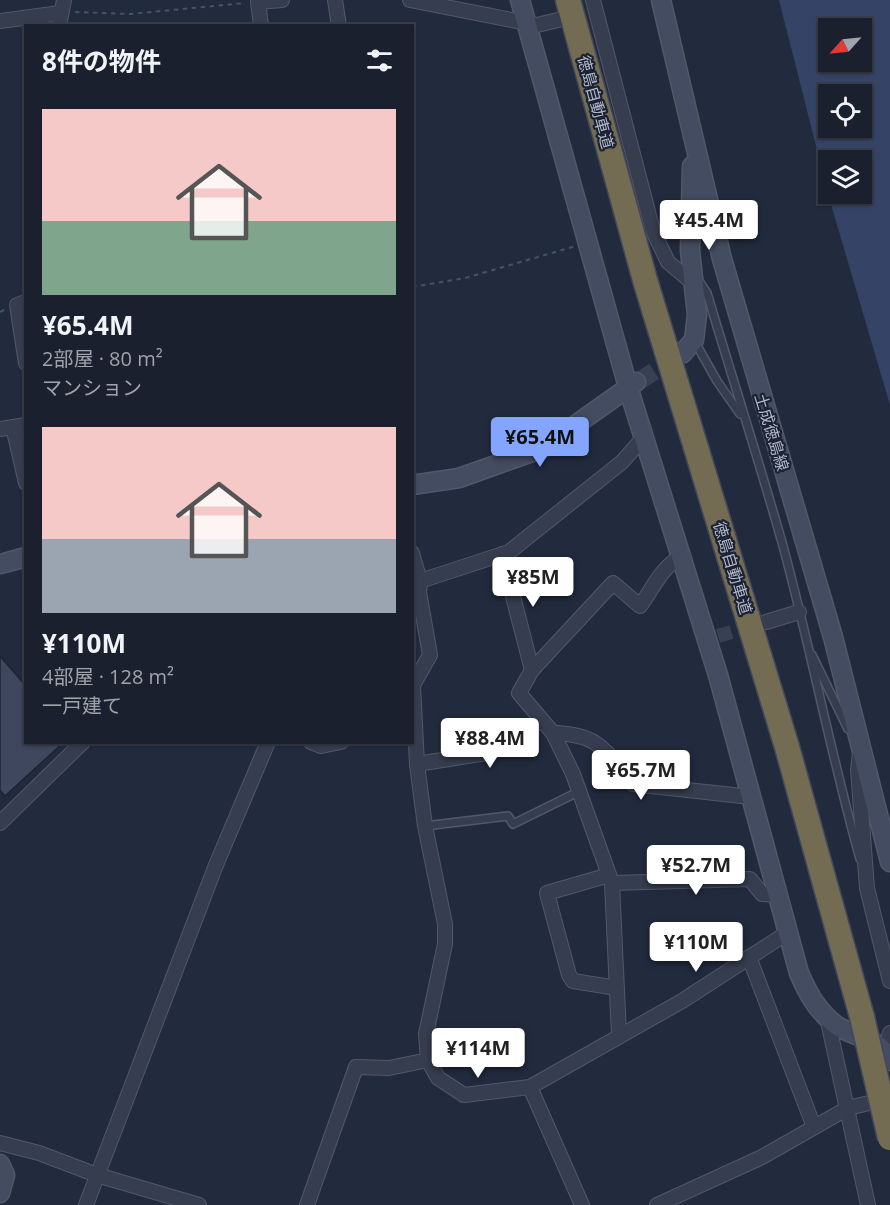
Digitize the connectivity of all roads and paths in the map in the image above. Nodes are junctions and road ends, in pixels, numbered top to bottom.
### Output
1 (282, 0) edge
2 (335, 0) edge
3 (410, 0) edge
4 (520, 0) edge
5 (661, 0) edge
6 (258, 2) junction
7 (580, 8) edge
8 (61, 13) edge
9 (0, 21) edge
10 (526, 23) junction
11 (261, 24) edge
12 (339, 24) edge
13 (690, 129) junction
14 (586, 243) junction
15 (693, 276) junction
16 (414, 287) edge
17 (24, 303) edge
18 (688, 347) joint
19 (24, 350) edge
20 (633, 384) junction
21 (745, 421) junction
22 (13, 427) edge
23 (644, 437) junction
24 (24, 474) edge
25 (414, 485) edge
26 (502, 554) junction
27 (681, 557) junction
28 (24, 558) edge
29 (414, 560) edge
30 (0, 564) edge
31 (420, 580) junction
32 (799, 612) junction
33 (766, 622) tunnel mouth
34 (809, 651) junction
35 (532, 670) junction
36 (414, 683) edge
37 (414, 708) edge
38 (540, 720) junction
39 (415, 730) edge
40 (553, 734) junction
41 (81, 744) edge
42 (267, 744) edge
43 (316, 744) edge
44 (331, 744) edge
45 (860, 745) junction
46 (417, 764) junction
47 (580, 791) junction
48 (751, 797) junction
49 (0, 823) edge
50 (425, 826) junction
51 (768, 859) junction
52 (890, 862) edge
53 (867, 873) junction
54 (610, 879) junction
55 (750, 879) junction
56 (777, 895) junction
57 (878, 931) junction
58 (787, 933) junction
59 (890, 954) edge
60 (749, 957) junction
61 (890, 981) edge
62 (617, 988) junction
63 (827, 1017) junction
64 (619, 1035) junction
65 (889, 1049) edge
66 (428, 1060) junction
67 (530, 1087) junction
68 (890, 1097) edge
69 (848, 1108) junction
70 (814, 1127) junction
71 (890, 1138) edge
72 (0, 1143) edge
73 (0, 1164) edge
74 (97, 1175) junction
75 (0, 1193) edge
76 (86, 1205) edge
77 (200, 1205) edge
78 (307, 1205) edge
79 (582, 1205) edge
80 (657, 1205) edge
81 (868, 1205) edge

1 - 6 street
2 - 12 street
3 - 10 street
4 - 10 street
5 - 13 street, 土成徳島線
6 - 8 path
6 - 11 street
7 - 10 street
7 - 15 street
7 - 71 highway, 徳島自動車道, bridge
8 - 9 street
10 - 14 street
13 - 15 street
13 - 45 street, 土成徳島線
14 - 16 path
14 - 20 street
15 - 18 street
15 - 21 lane
17 - 19 street
18 - 21 lane
20 - 23 street
20 - 25 street
21 - 32 lane
22 - 24 street
23 - 26 street
23 - 27 street
26 - 31 street
26 - 35 street
27 - 35 street
27 - 48 street
28 - 30 street
29 - 31 street
31 - 36 street
32 - 33 street
32 - 34 lane
34 - 45 lane
34 - 53 lane
35 - 38 street
37 - 39 street
38 - 40 street
38 - 46 street
39 - 46 street
40 - 47 street
40 - 48 street
41 - 49 street
42 - 74 street
43 - 44 street
45 - 52 street, 土成徳島線
45 - 53 street
46 - 50 street
47 - 50 lane
47 - 54 street
48 - 51 street
50 - 66 street
51 - 55 street
51 - 56 street
53 - 57 street
54 - 55 street
54 - 62 street
54 - 62 street
55 - 56 street
56 - 58 street
57 - 59 lane
57 - 61 street
58 - 60 street
58 - 63 street
60 - 64 street
60 - 70 street
62 - 64 street
63 - 65 street
63 - 69 street
64 - 67 street
66 - 67 street
66 - 78 street
67 - 79 street
68 - 69 street
69 - 70 street
69 - 81 street
70 - 80 street
72 - 74 street
73 - 75 street
74 - 76 street
74 - 77 street

